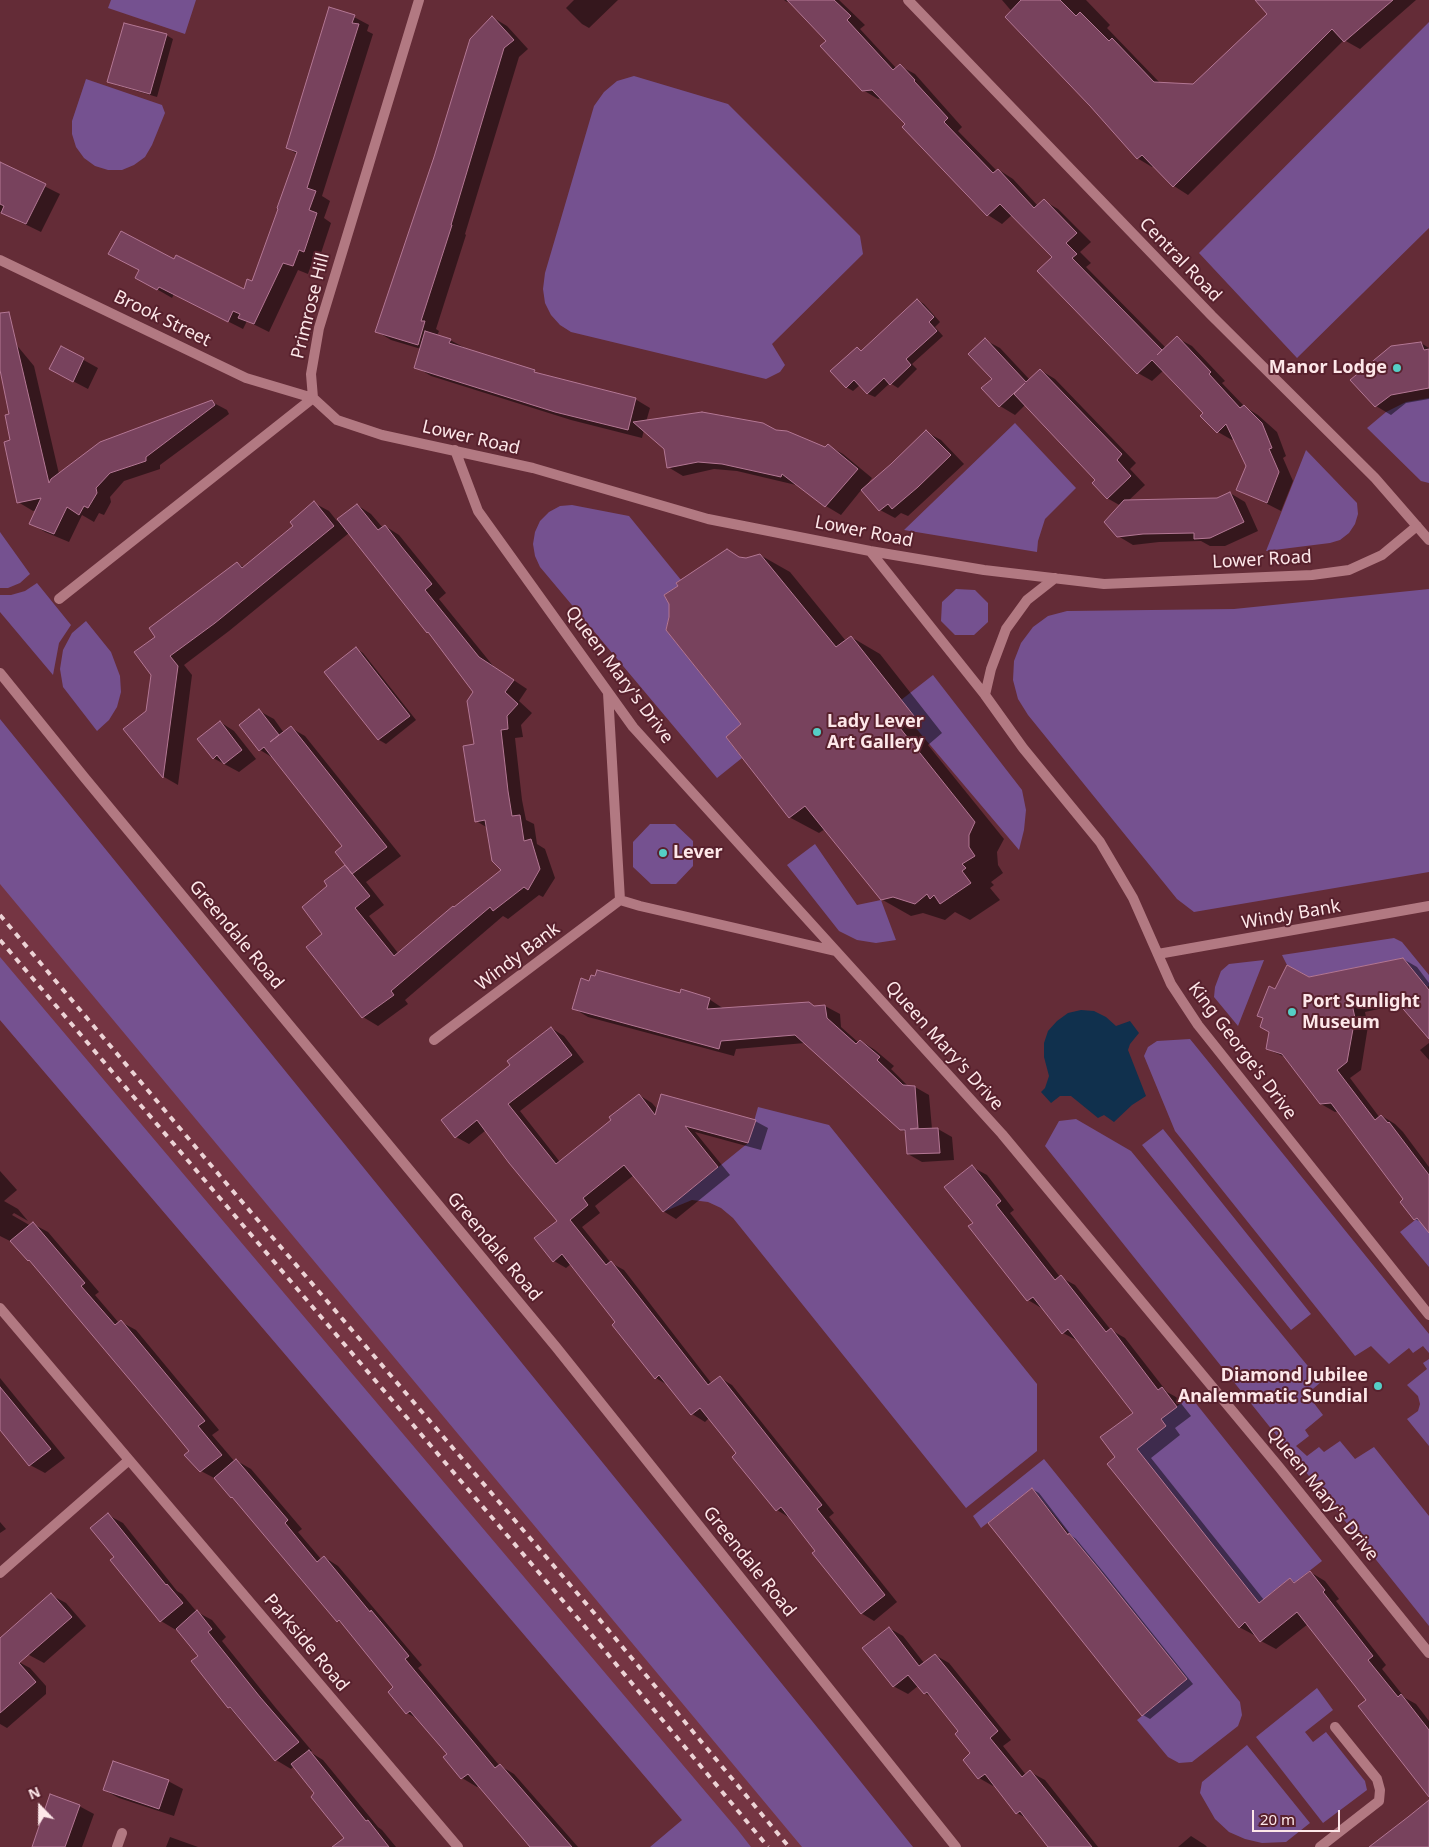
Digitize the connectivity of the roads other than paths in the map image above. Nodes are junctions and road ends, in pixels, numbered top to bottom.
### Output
1 (419, 0) edge
2 (908, 0) edge
3 (0, 260) edge
4 (313, 398) junction
5 (455, 450) junction
6 (1417, 526) junction
7 (1429, 540) edge
8 (870, 551) junction
9 (1055, 578) junction
10 (59, 599) dead end
11 (0, 673) edge
12 (608, 692) junction
13 (985, 695) junction
14 (620, 900) junction
15 (1429, 906) edge
16 (836, 951) junction
17 (1158, 954) junction
18 (434, 1040) dead end
19 (0, 1308) edge
20 (1429, 1315) edge
21 (129, 1460) junction
22 (0, 1573) edge
23 (1429, 1653) edge
24 (1335, 1727) dead end
25 (122, 1833) dead end
26 (117, 1847) edge
27 (458, 1847) edge
28 (956, 1847) edge
29 (1320, 1847) edge

1 - 4 street, Primrose Hill
2 - 6 street, Central Road
3 - 4 street, Brook Street
4 - 5 street, Lower Road
4 - 10 street
5 - 8 street, Lower Road
5 - 12 street, Queen Mary's Drive
6 - 7 street, Central Road
6 - 9 street, Lower Road
8 - 9 street, Lower Road
8 - 13 street, King George's Drive
9 - 13 street
11 - 28 street, Greendale Road
12 - 14 street
12 - 16 street, Queen Mary's Drive
13 - 17 street, King George's Drive
14 - 16 street
14 - 18 street, Windy Bank
15 - 17 street, Windy Bank
16 - 23 street, Queen Mary's Drive
17 - 20 street, King George's Drive
19 - 21 street, Parkside Road
21 - 22 street
21 - 27 street, Parkside Road
24 - 29 street
25 - 26 street

